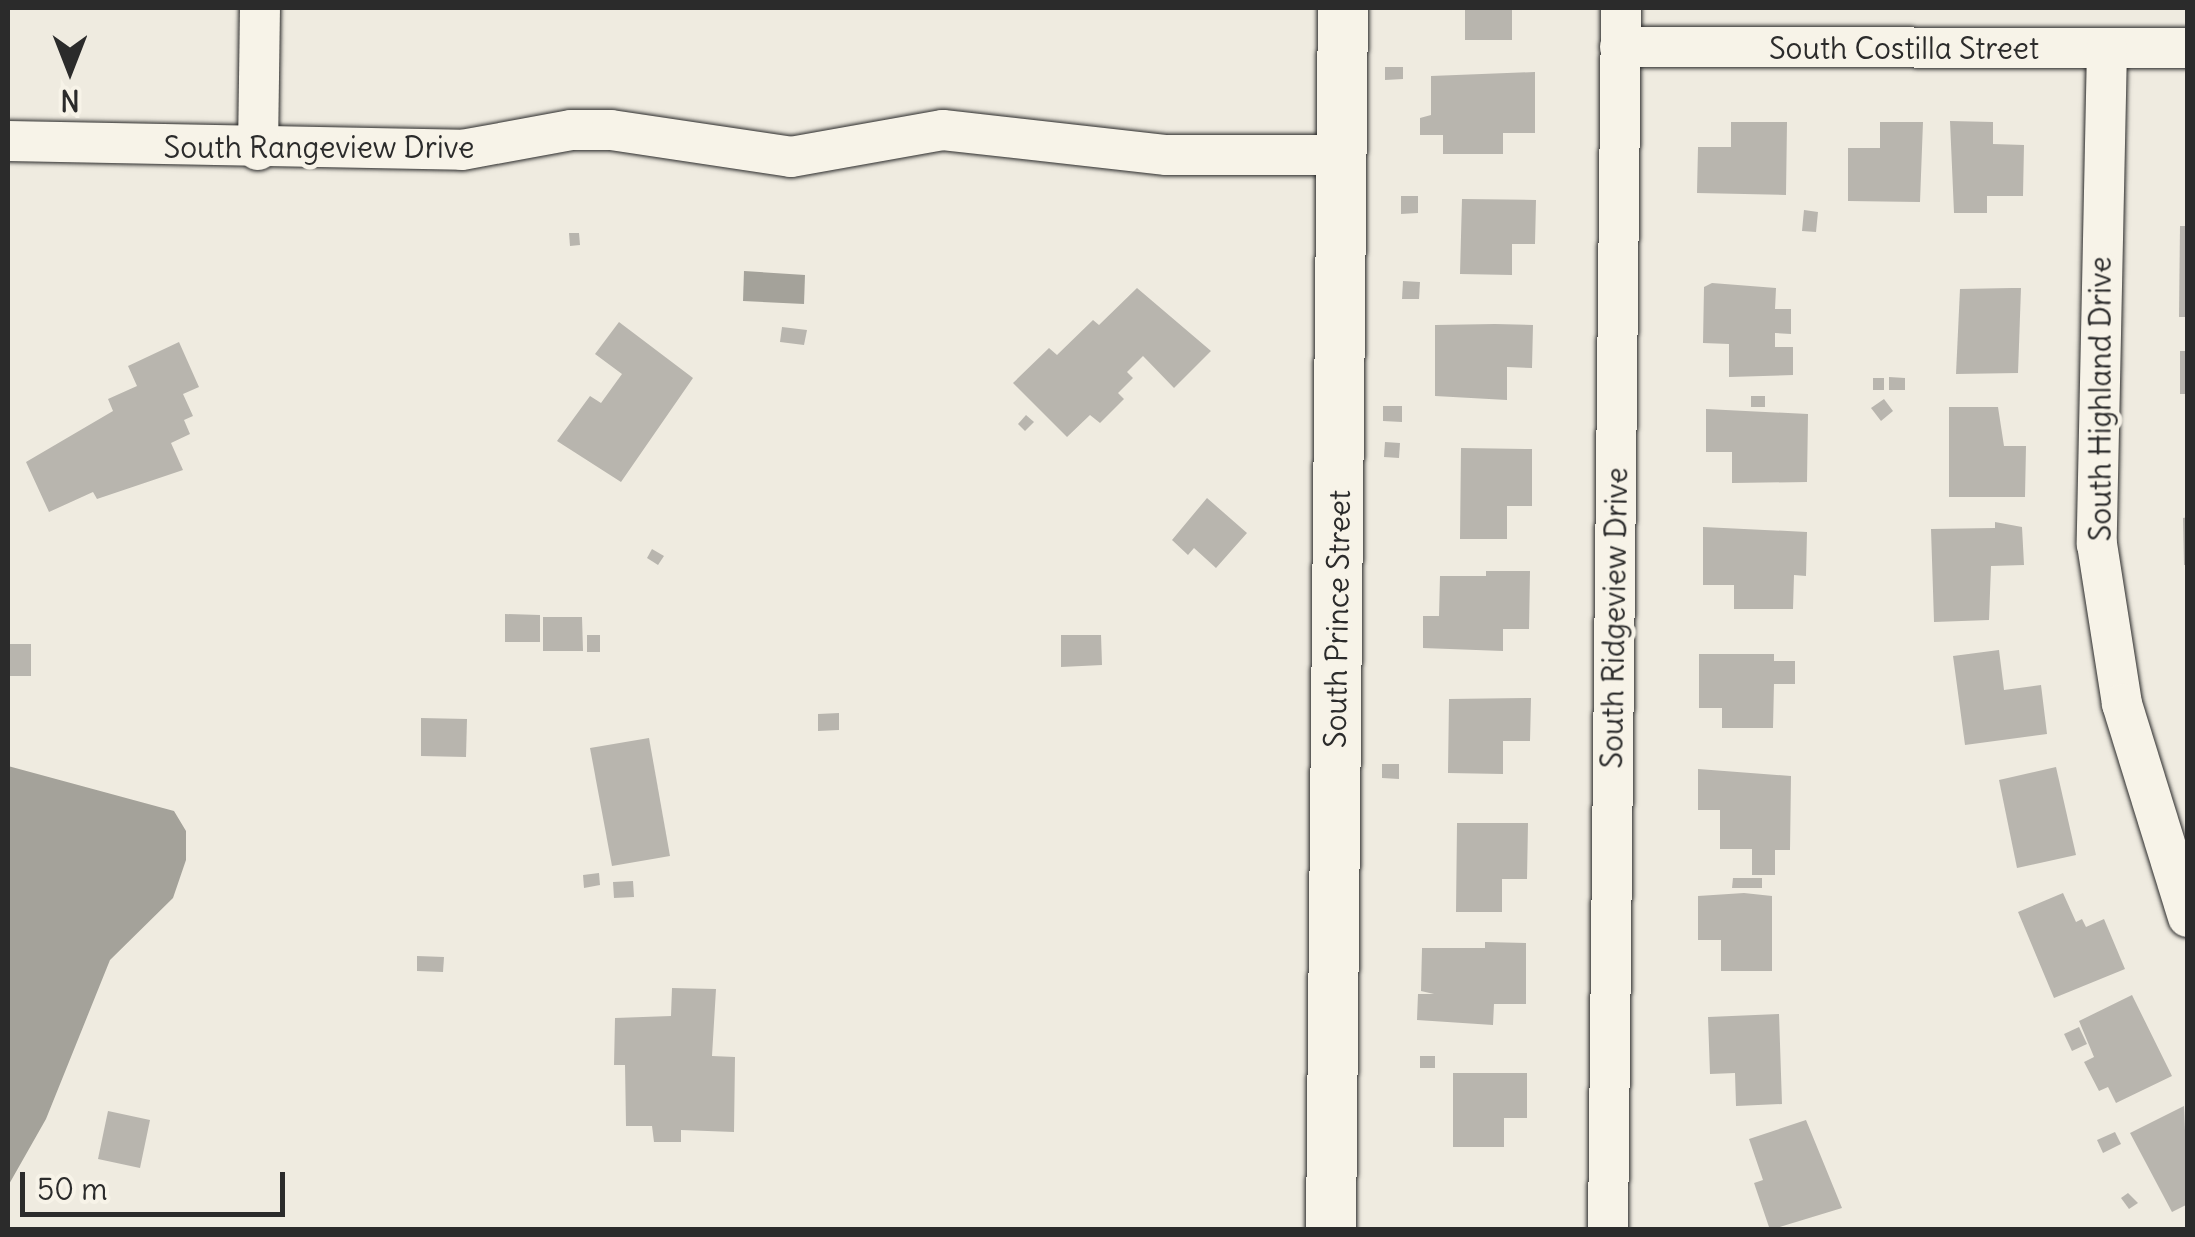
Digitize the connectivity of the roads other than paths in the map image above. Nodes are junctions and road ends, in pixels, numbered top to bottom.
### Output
1 (260, 8) edge
2 (1343, 8) edge
3 (1620, 27) edge
4 (2107, 48) junction
5 (2188, 48) edge
6 (8, 142) edge
7 (258, 150) junction
8 (1343, 155) junction
9 (2188, 918) edge
10 (1331, 1230) edge
11 (1608, 1230) edge

1 - 7 street
2 - 8 street, South Prince Street
3 - 4 street, South Costilla Street
3 - 11 street, South Ridgeview Drive
4 - 5 street, South Costilla Street
4 - 9 street, South Highland Drive
6 - 7 street, South Rangeview Drive
7 - 8 street, South Rangeview Drive
8 - 10 street, South Prince Street

